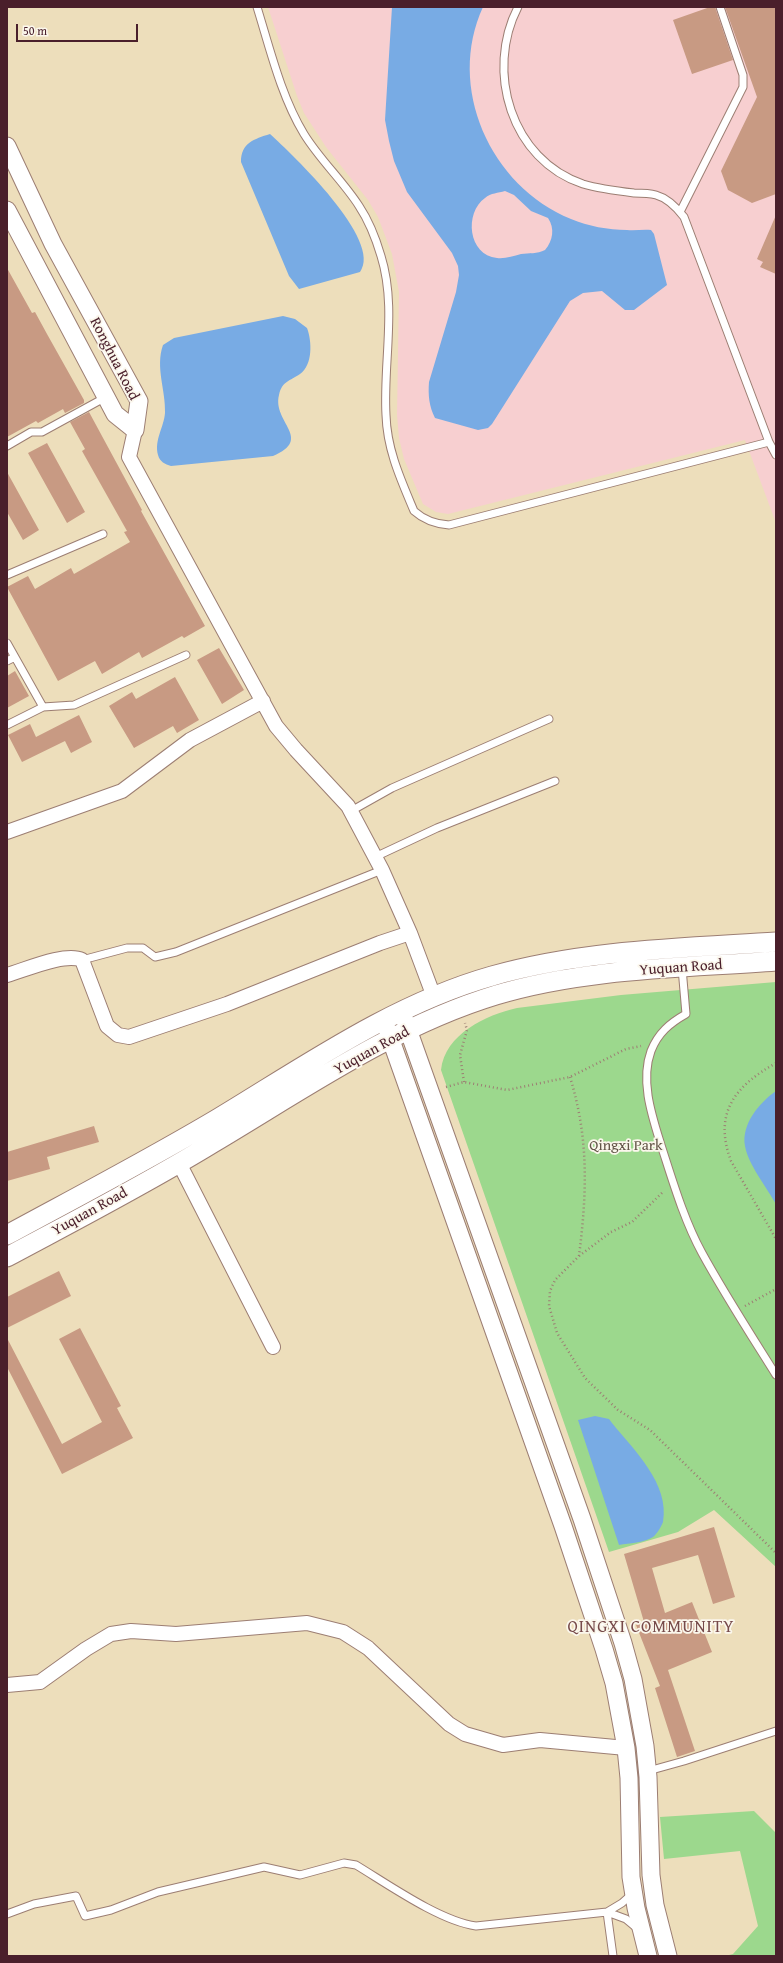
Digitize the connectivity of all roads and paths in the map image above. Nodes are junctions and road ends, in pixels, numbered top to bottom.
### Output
1 (256, 7) edge
2 (518, 7) edge
3 (720, 7) edge
4 (7, 146) edge
5 (7, 210) edge
6 (680, 212) junction
7 (106, 397) junction
8 (135, 430) junction
9 (769, 442) junction
10 (7, 446) edge
11 (776, 455) edge
12 (103, 534) dead end
13 (7, 575) edge
14 (7, 643) edge
15 (186, 655) dead end
16 (15, 657) junction
17 (7, 661) edge
18 (263, 701) junction
19 (43, 707) junction
20 (549, 720) dead end
21 (7, 725) edge
22 (555, 781) dead end
23 (351, 811) junction
24 (7, 832) edge
25 (376, 857) junction
26 (382, 870) junction
27 (410, 933) junction
28 (776, 942) edge
29 (82, 960) junction
30 (776, 961) edge
31 (682, 968) junction
32 (7, 975) edge
33 (434, 997) junction
34 (461, 1008) junction
35 (402, 1012) junction
36 (384, 1020) junction
37 (408, 1030) junction
38 (391, 1039) junction
39 (654, 1044) junction
40 (776, 1063) edge
41 (570, 1077) junction
42 (464, 1082) junction
43 (430, 1092) junction
44 (179, 1163) junction
45 (673, 1182) junction
46 (7, 1235) edge
47 (776, 1239) edge
48 (579, 1256) junction
49 (7, 1257) edge
50 (776, 1289) edge
51 (737, 1311) junction
52 (273, 1347) dead end
53 (776, 1375) edge
54 (776, 1553) edge
55 (7, 1685) edge
56 (776, 1731) edge
57 (626, 1748) junction
58 (648, 1771) junction
59 (634, 1892) junction
60 (607, 1912) junction
61 (7, 1914) edge
62 (640, 1930) junction
63 (613, 1956) edge
64 (648, 1956) edge
65 (668, 1956) edge

1 - 9 lane
2 - 6 lane
3 - 6 lane
4 - 8 street, Ronghua Road
5 - 7 street, Ronghua Road
6 - 9 lane
7 - 8 street, Ronghua Road
7 - 10 lane
8 - 18 street
9 - 11 lane
12 - 13 lane
14 - 16 lane
15 - 19 lane
16 - 17 lane
16 - 19 lane
18 - 23 street
18 - 24 street
19 - 21 lane
20 - 23 lane
22 - 25 lane
23 - 25 street
25 - 26 street
26 - 27 street
26 - 29 lane
27 - 29 street
27 - 33 street
28 - 33 main road, Yuquan Road
29 - 32 street
30 - 31 main road, Yuquan Road
31 - 34 main road, Yuquan Road
31 - 39 lane
33 - 35 main road, Yuquan Road
34 - 37 main road, Yuquan Road
34 - 42 path
35 - 36 main road, Yuquan Road
35 - 37 street
36 - 38 street
36 - 46 main road, Yuquan Road
37 - 38 main road, Yuquan Road
37 - 43 street
38 - 44 main road, Yuquan Road
38 - 57 street
39 - 41 path
39 - 45 lane
40 - 47 path
41 - 42 path
41 - 48 path
42 - 43 path
43 - 58 street
44 - 49 main road, Yuquan Road
44 - 52 street
45 - 48 path
45 - 51 lane
48 - 54 path
50 - 51 path
51 - 53 lane
55 - 57 street
56 - 58 lane
57 - 59 street
58 - 65 street
59 - 60 lane
59 - 62 street
60 - 61 lane
60 - 62 lane
60 - 63 lane
62 - 64 street

